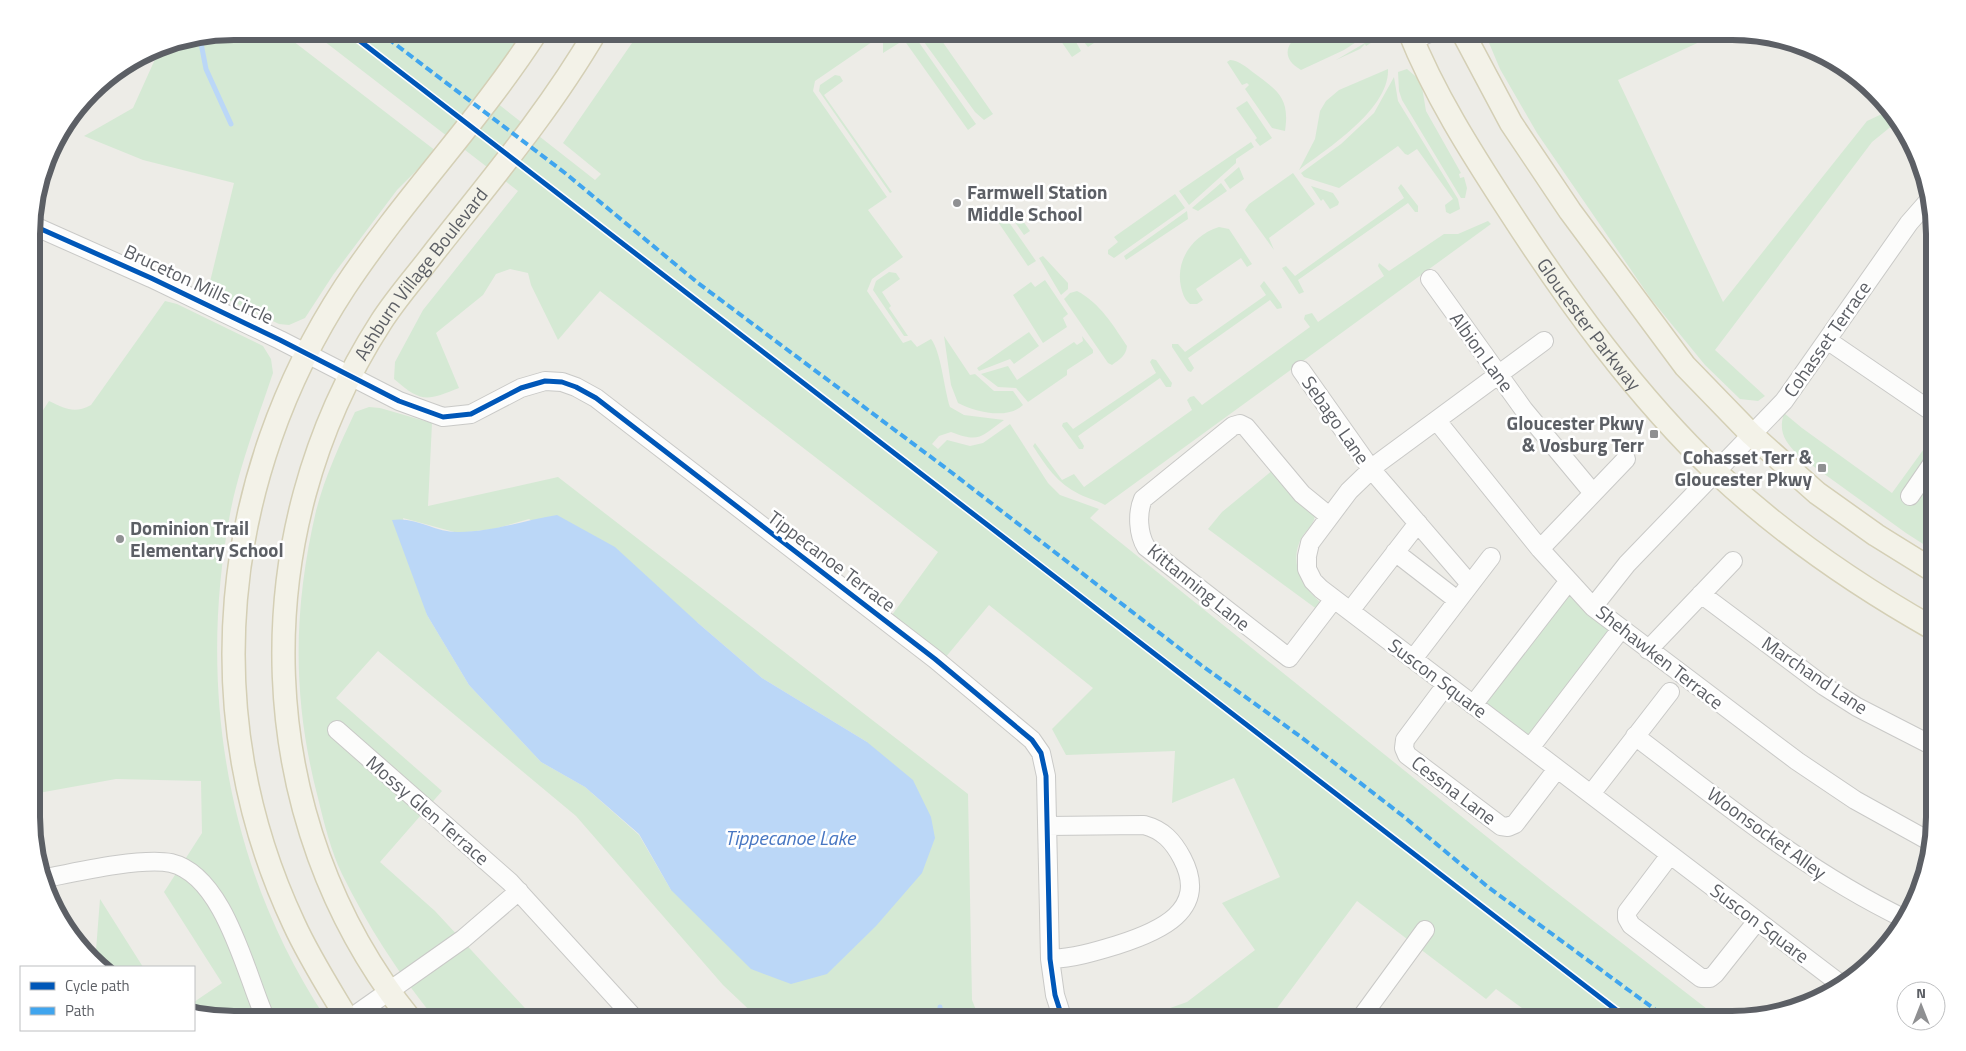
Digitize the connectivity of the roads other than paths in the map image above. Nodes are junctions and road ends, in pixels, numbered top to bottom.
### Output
1 (531, 40) edge
2 (591, 40) edge
3 (1413, 40) edge
4 (1467, 40) edge
5 (1924, 206) edge
6 (40, 229) edge
7 (1430, 279) dead end
8 (1827, 340) junction
9 (1544, 342) dead end
10 (306, 353) junction
11 (1301, 370) dead end
12 (1498, 374) junction
13 (350, 377) junction
14 (1926, 408) edge
15 (1437, 421) junction
16 (1750, 434) junction
17 (1626, 459) dead end
18 (1371, 469) junction
19 (1716, 472) junction
20 (1926, 473) edge
21 (1593, 493) junction
22 (1910, 496) dead end
23 (1329, 516) junction
24 (1418, 523) junction
25 (1540, 549) junction
26 (1395, 552) junction
27 (1491, 557) dead end
28 (1733, 561) dead end
29 (1926, 565) edge
30 (1568, 582) junction
31 (1470, 584) junction
32 (1701, 594) junction
33 (1334, 599) junction
34 (1457, 600) junction
35 (1593, 607) junction
36 (1350, 611) junction
37 (1926, 624) edge
38 (1621, 629) junction
39 (1648, 650) junction
40 (1412, 659) junction
41 (1446, 685) junction
42 (1670, 692) dead end
43 (1473, 705) junction
44 (338, 730) dead end
45 (1636, 736) junction
46 (1926, 743) edge
47 (1530, 748) junction
48 (1557, 769) junction
49 (1591, 794) junction
50 (1047, 826) junction
51 (1925, 839) edge
52 (1670, 855) junction
53 (50, 877) edge
54 (519, 891) junction
55 (1899, 916) edge
56 (1757, 921) junction
57 (1425, 930) dead end
58 (1050, 959) junction
59 (1836, 981) edge
60 (388, 991) junction
61 (262, 1010) dead end
62 (342, 1011) edge
63 (360, 1011) edge
64 (404, 1011) edge
65 (628, 1011) edge
66 (1060, 1011) edge
67 (1366, 1011) edge

1 - 10 main road
2 - 13 main road, Ashburn Village Boulevard
3 - 19 main road, Gloucester Parkway
4 - 16 main road
5 - 8 street, Cohasset Terrace
6 - 10 street, Bruceton Mills Circle
7 - 12 street, Albion Lane
8 - 14 street
8 - 16 street, Cohasset Terrace
9 - 12 street, Suscon Square
10 - 13 street, Bruceton Mills Circle
10 - 62 main road
11 - 18 street, Sebago Lane
12 - 15 street, Suscon Square
12 - 21 street, Albion Lane
13 - 50 street, Tippecanoe Terrace
13 - 60 main road, Ashburn Village Boulevard
15 - 18 street, Suscon Square
15 - 25 street, Shehawken Terrace
16 - 19 street, Cohasset Terrace
16 - 29 main road
17 - 21 street
18 - 23 street, Suscon Square
18 - 24 street, Sebago Lane
19 - 35 street, Cohasset Terrace
19 - 37 main road, Gloucester Parkway
20 - 22 street
21 - 25 street
23 - 33 street, Suscon Square
23 - 33 street, Kittanning Lane
24 - 26 street
24 - 31 street, Sebago Lane
25 - 30 street, Shehawken Terrace
26 - 34 street
26 - 36 street
27 - 31 street
28 - 32 street
30 - 35 street, Shehawken Terrace
30 - 43 street
31 - 34 street
32 - 39 street
32 - 46 street, Marchand Lane
33 - 36 street, Suscon Square
34 - 40 street
35 - 38 street, Shehawken Terrace
36 - 40 street, Suscon Square
38 - 39 street, Shehawken Terrace
38 - 47 street
39 - 51 street, Shehawken Terrace
40 - 41 street, Suscon Square
41 - 43 street, Suscon Square
41 - 48 street, Cessna Lane
42 - 45 street
43 - 47 street, Suscon Square
44 - 54 street, Mossy Glen Terrace
45 - 49 street
45 - 55 street, Woonsocket Alley
47 - 48 street, Suscon Square
48 - 49 street, Suscon Square
49 - 52 street, Suscon Square
50 - 58 street, Tippecanoe Terrace
50 - 58 street
52 - 56 street, Suscon Square
52 - 56 street
53 - 61 street
54 - 60 street
54 - 65 street, Mossy Glen Terrace
56 - 59 street, Suscon Square
57 - 67 street
58 - 66 street, Tippecanoe Terrace
60 - 63 street
60 - 64 main road, Ashburn Village Boulevard

